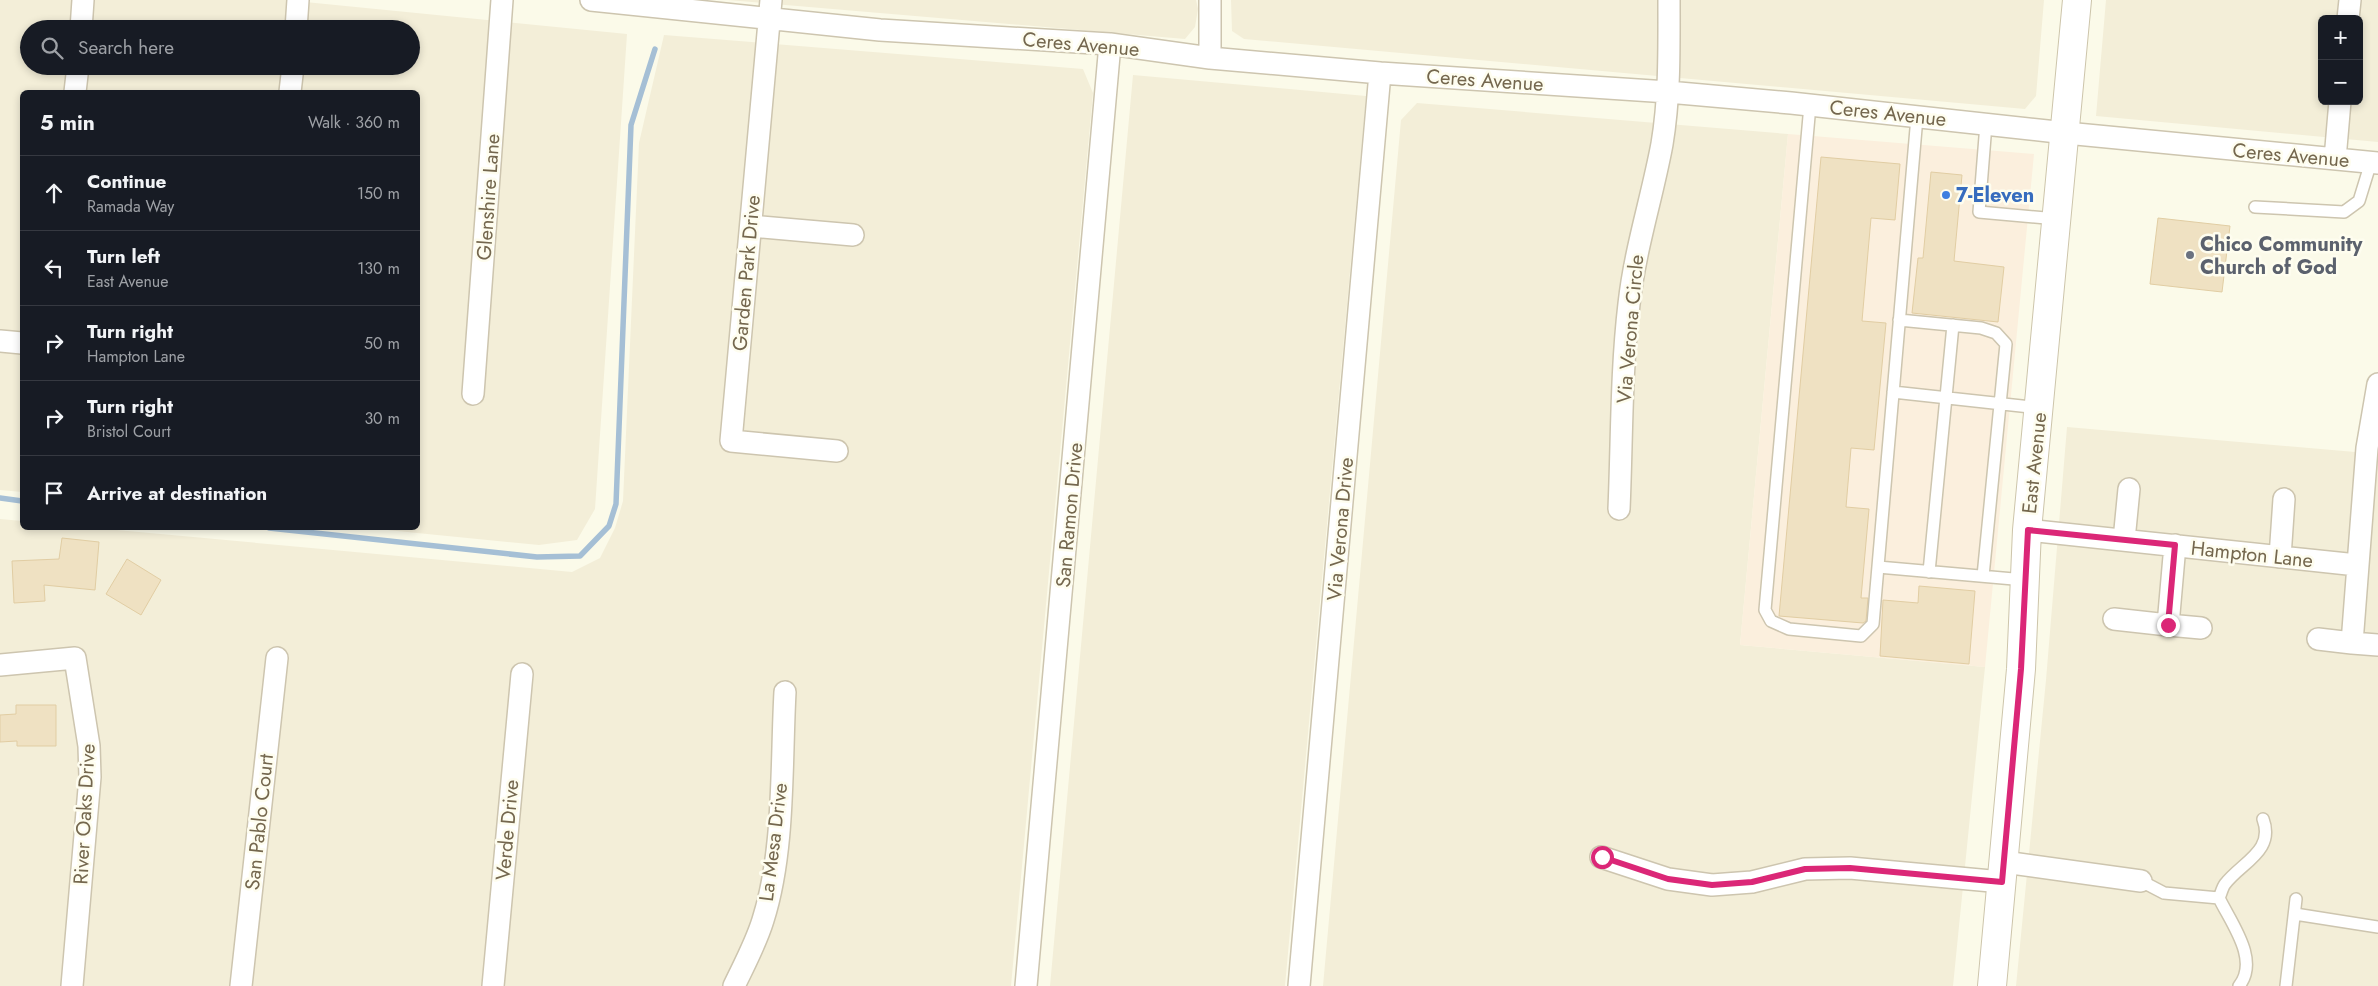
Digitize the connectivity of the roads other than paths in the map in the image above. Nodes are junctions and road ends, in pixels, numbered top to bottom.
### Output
1 (84, 0) edge
2 (298, 0) edge
3 (502, 0) edge
4 (1210, 0) edge
5 (1669, 0) edge
6 (2077, 0) edge
7 (2350, 0) edge
8 (600, 1) edge
9 (770, 9) edge
10 (2348, 15) edge
11 (82, 20) edge
12 (297, 20) edge
13 (1110, 44) junction
14 (1210, 58) junction
15 (1380, 73) junction
16 (77, 75) edge
17 (292, 75) edge
18 (75, 90) edge
19 (290, 90) edge
20 (1668, 92) junction
21 (1810, 105) junction
22 (2340, 105) edge
23 (1917, 117) junction
24 (1986, 124) junction
25 (2066, 133) junction
26 (2335, 159) junction
27 (2375, 163) edge
28 (2255, 207) dead end
29 (2058, 220) junction
30 (751, 226) junction
31 (853, 235) dead end
32 (1899, 320) junction
33 (1953, 325) junction
34 (0, 341) edge
35 (20, 343) edge
36 (2378, 384) edge
37 (1893, 392) junction
38 (473, 394) dead end
39 (1946, 398) junction
40 (2000, 404) junction
41 (2040, 408) junction
42 (837, 450) dead end
43 (2129, 489) dead end
44 (2284, 499) dead end
45 (1619, 509) dead end
46 (2370, 516) edge
47 (2028, 530) junction
48 (2124, 540) junction
49 (2175, 545) junction
50 (2280, 557) junction
51 (2357, 565) junction
52 (1878, 567) junction
53 (1929, 572) junction
54 (1984, 576) junction
55 (2025, 580) junction
56 (2114, 619) dead end
57 (2168, 625) junction
58 (2201, 628) dead end
59 (2318, 638) dead end
60 (2352, 642) junction
61 (2378, 645) edge
62 (277, 658) dead end
63 (0, 665) edge
64 (522, 674) dead end
65 (785, 692) dead end
66 (2263, 818) dead end
67 (1602, 857) dead end
68 (2003, 872) junction
69 (2141, 881) joint
70 (2219, 898) junction
71 (2296, 899) dead end
72 (2294, 914) junction
73 (2378, 927) edge
74 (72, 986) edge
75 (241, 986) edge
76 (493, 986) edge
77 (734, 986) edge
78 (1026, 986) edge
79 (1299, 986) edge
80 (1992, 986) edge
81 (2240, 986) edge
82 (2286, 986) edge

1 - 11 street
2 - 12 street
3 - 38 street, Glenshire Lane
4 - 14 street
5 - 20 street, Via Verona Circle
6 - 25 main road, East Avenue
7 - 10 street
8 - 9 street, Ceres Avenue
9 - 13 street, Ceres Avenue
9 - 30 street, Garden Park Drive
13 - 14 street, Ceres Avenue
13 - 78 street, San Ramon Drive
14 - 15 street, Ceres Avenue
15 - 20 street, Ceres Avenue
15 - 79 street, Via Verona Drive
16 - 18 street
17 - 19 street
20 - 21 street, Ceres Avenue
20 - 45 street, Via Verona Circle
21 - 23 street, Ceres Avenue
21 - 52 lane
22 - 26 street
23 - 24 street, Ceres Avenue
23 - 32 lane
24 - 25 street, Ceres Avenue
24 - 29 lane
25 - 26 street, Ceres Avenue
25 - 29 main road, East Avenue
26 - 27 street, Ceres Avenue
27 - 28 lane
29 - 41 main road, East Avenue
30 - 31 street
30 - 42 street, Garden Park Drive
32 - 33 lane
32 - 37 lane
33 - 39 lane
33 - 40 lane
34 - 35 street
36 - 46 street
37 - 39 lane
37 - 52 lane
39 - 40 lane
39 - 53 lane
40 - 41 lane
40 - 54 lane
41 - 47 main road, East Avenue
43 - 48 street
44 - 50 street
46 - 51 street
47 - 48 street, Hampton Lane
47 - 55 main road, East Avenue
48 - 49 street, Hampton Lane
49 - 50 street, Hampton Lane
49 - 57 street
50 - 51 street, Hampton Lane
51 - 60 street
52 - 53 lane
53 - 54 lane
54 - 55 lane
55 - 68 main road, East Avenue
56 - 57 street
57 - 58 street
59 - 60 street
60 - 61 street
62 - 75 street, San Pablo Court
63 - 74 street, River Oaks Drive
64 - 76 street, Verde Drive
65 - 77 street, La Mesa Drive
66 - 70 lane
67 - 68 street
68 - 69 street
68 - 80 main road, East Avenue
69 - 70 lane
70 - 81 lane
71 - 72 lane
72 - 73 lane
72 - 82 lane

